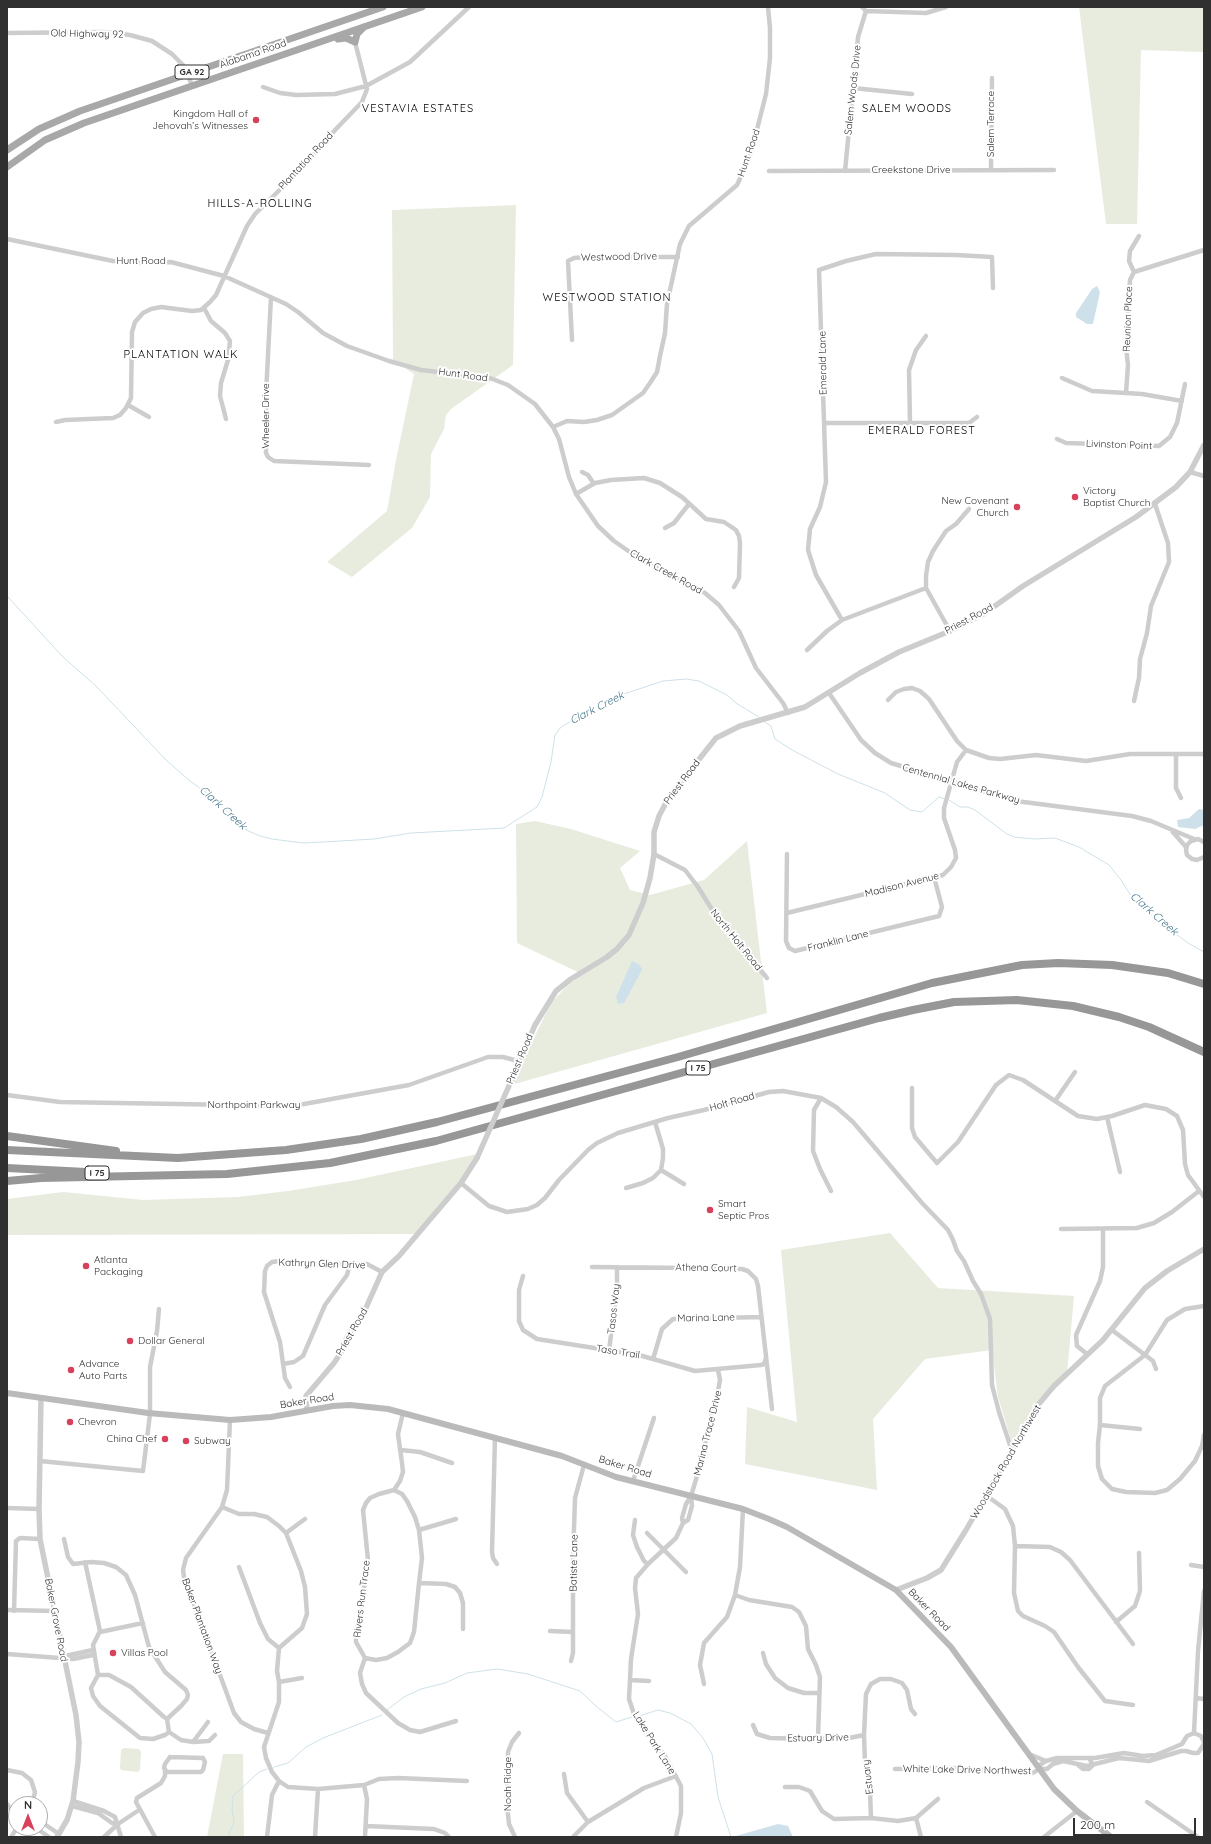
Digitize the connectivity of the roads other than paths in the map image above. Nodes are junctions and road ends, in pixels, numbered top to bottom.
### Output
1 (383, 7) edge
2 (422, 7) edge
3 (469, 7) edge
4 (768, 7) edge
5 (946, 7) edge
6 (864, 9) edge
7 (364, 27) junction
8 (7, 33) edge
9 (355, 42) junction
10 (313, 44) junction
11 (188, 74) junction
12 (992, 78) dead end
13 (192, 86) junction
14 (366, 86) junction
15 (264, 87) dead end
16 (853, 88) junction
17 (912, 94) dead end
18 (7, 150) edge
19 (7, 167) edge
20 (991, 170) junction
21 (1054, 170) dead end
22 (769, 171) dead end
23 (845, 171) junction
24 (1139, 236) dead end
25 (7, 239) edge
26 (1204, 250) edge
27 (678, 257) junction
28 (1134, 272) junction
29 (224, 276) junction
30 (993, 288) dead end
31 (271, 297) junction
32 (204, 308) junction
33 (926, 336) dead end
34 (572, 340) dead end
35 (1062, 378) dead end
36 (1185, 384) dead end
37 (1126, 393) junction
38 (1182, 402) junction
39 (128, 404) junction
40 (149, 418) dead end
41 (977, 418) dead end
42 (226, 419) dead end
43 (56, 422) dead end
44 (910, 422) junction
45 (824, 423) junction
46 (553, 427) junction
47 (1057, 439) dead end
48 (1204, 445) edge
49 (369, 466) dead end
50 (582, 472) dead end
51 (1190, 472) junction
52 (1204, 476) edge
53 (594, 484) junction
54 (576, 494) junction
55 (688, 504) junction
56 (1155, 504) junction
57 (969, 509) dead end
58 (665, 528) dead end
59 (734, 587) dead end
60 (926, 588) junction
61 (842, 620) junction
62 (950, 631) junction
63 (807, 650) dead end
64 (829, 693) junction
65 (888, 700) dead end
66 (1134, 701) dead end
67 (788, 713) junction
68 (966, 750) junction
69 (1176, 754) junction
70 (1204, 754) edge
71 (951, 782) junction
72 (1182, 798) dead end
73 (1172, 831) junction
74 (1204, 836) edge
75 (1196, 839) junction
76 (1204, 842) edge
77 (1186, 847) junction
78 (654, 854) junction
79 (787, 854) dead end
80 (1204, 857) edge
81 (934, 877) junction
82 (787, 913) junction
83 (767, 978) dead end
84 (1204, 984) edge
85 (1204, 1052) edge
86 (518, 1061) junction
87 (1075, 1072) dead end
88 (912, 1088) dead end
89 (7, 1095) edge
90 (821, 1098) junction
91 (1055, 1101) junction
92 (1107, 1117) junction
93 (655, 1122) junction
94 (7, 1136) edge
95 (7, 1150) edge
96 (178, 1158) junction
97 (7, 1168) edge
98 (661, 1170) junction
99 (1120, 1172) dead end
100 (187, 1176) junction
101 (7, 1181) edge
102 (461, 1184) junction
103 (684, 1184) dead end
104 (626, 1188) dead end
105 (831, 1191) dead end
106 (1199, 1191) junction
107 (1204, 1197) edge
108 (1061, 1229) dead end
109 (1102, 1229) junction
110 (1204, 1249) edge
111 (350, 1264) junction
112 (592, 1267) dead end
113 (617, 1268) junction
114 (382, 1272) junction
115 (522, 1276) dead end
116 (1204, 1306) edge
117 (159, 1309) dead end
118 (762, 1317) junction
119 (1112, 1330) junction
120 (609, 1351) junction
121 (1087, 1354) junction
122 (1145, 1355) junction
123 (766, 1358) junction
124 (653, 1359) junction
125 (283, 1364) junction
126 (1156, 1369) dead end
127 (718, 1370) junction
128 (290, 1388) dead end
129 (7, 1393) edge
130 (41, 1398) junction
131 (772, 1409) dead end
132 (307, 1410) junction
133 (403, 1413) junction
134 (150, 1414) junction
135 (654, 1418) dead end
136 (230, 1420) junction
137 (1100, 1424) junction
138 (1140, 1429) dead end
139 (1204, 1435) edge
140 (495, 1437) junction
141 (401, 1450) junction
142 (1012, 1452) junction
143 (40, 1461) junction
144 (452, 1463) dead end
145 (584, 1465) junction
146 (633, 1481) junction
147 (394, 1490) junction
148 (691, 1496) junction
149 (987, 1496) junction
150 (222, 1507) junction
151 (7, 1508) edge
152 (39, 1509) junction
153 (742, 1509) junction
154 (305, 1519) dead end
155 (456, 1519) dead end
156 (634, 1520) dead end
157 (419, 1530) junction
158 (286, 1533) junction
159 (647, 1534) dead end
160 (40, 1539) junction
161 (64, 1539) dead end
162 (1015, 1546) junction
163 (664, 1549) junction
164 (1139, 1553) dead end
165 (85, 1562) junction
166 (497, 1564) dead end
167 (648, 1564) junction
168 (1190, 1565) dead end
169 (239, 1567) dead end
170 (1204, 1567) edge
171 (686, 1572) dead end
172 (420, 1583) junction
173 (896, 1590) junction
174 (1204, 1591) edge
175 (734, 1595) junction
176 (7, 1610) edge
177 (14, 1610) junction
178 (55, 1611) junction
179 (1203, 1611) edge
180 (1116, 1622) junction
181 (143, 1623) junction
182 (463, 1629) dead end
183 (550, 1631) dead end
184 (100, 1632) junction
185 (573, 1632) junction
186 (1134, 1644) dead end
187 (279, 1648) junction
188 (93, 1653) junction
189 (763, 1653) dead end
190 (7, 1654) edge
191 (1198, 1655) junction
192 (1204, 1655) edge
193 (64, 1657) junction
194 (365, 1658) junction
195 (571, 1661) dead end
196 (98, 1675) junction
197 (302, 1678) dead end
198 (630, 1680) junction
199 (279, 1682) junction
200 (649, 1682) dead end
201 (704, 1684) dead end
202 (818, 1693) junction
203 (1196, 1698) junction
204 (1204, 1698) edge
205 (1133, 1705) dead end
206 (915, 1714) dead end
207 (167, 1719) junction
208 (456, 1721) dead end
209 (208, 1722) dead end
210 (753, 1725) dead end
211 (169, 1732) junction
212 (1194, 1732) junction
213 (268, 1733) junction
214 (518, 1733) dead end
215 (215, 1735) dead end
216 (864, 1735) junction
217 (818, 1738) junction
218 (193, 1742) junction
219 (1184, 1742) junction
220 (1204, 1743) edge
221 (1186, 1751) junction
222 (1028, 1753) junction
223 (1089, 1758) junction
224 (1046, 1761) junction
225 (1093, 1765) junction
226 (895, 1769) dead end
227 (1039, 1769) junction
228 (7, 1770) edge
229 (165, 1771) junction
230 (564, 1774) dead end
231 (676, 1776) junction
232 (279, 1781) junction
233 (466, 1781) dead end
234 (364, 1786) junction
235 (785, 1787) dead end
236 (318, 1789) junction
237 (34, 1796) edge
238 (938, 1799) dead end
239 (1147, 1802) dead end
240 (73, 1803) junction
241 (139, 1810) junction
242 (1077, 1811) junction
243 (871, 1818) junction
244 (916, 1818) junction
245 (588, 1822) junction
246 (118, 1824) junction
247 (366, 1826) junction
248 (48, 1828) edge
249 (58, 1836) edge
250 (104, 1837) edge
251 (121, 1837) edge
252 (155, 1837) edge
253 (267, 1837) edge
254 (315, 1837) edge
255 (365, 1837) edge
256 (449, 1837) edge
257 (515, 1837) edge
258 (573, 1837) edge
259 (676, 1837) edge
260 (921, 1837) edge
261 (1044, 1837) edge
262 (1111, 1837) edge
263 (1198, 1837) edge

1 - 11 main road, Alabama Road / GA 92
2 - 7 main road, Alabama Road / GA 92
3 - 14 street
4 - 27 street, Hunt Road
5 - 6 street
6 - 16 street, Salem Woods Drive
7 - 9 main road
7 - 10 main road, Alabama Road / GA 92
8 - 11 street, Old Highway 92
9 - 10 main road
9 - 14 street
10 - 13 main road, Alabama Road / GA 92
11 - 13 street, Old Highway 92
11 - 18 main road, Alabama Road / GA 92
12 - 20 street, Salem Terrace
13 - 19 main road, Alabama Road / GA 92
14 - 15 street
14 - 29 street, Plantation Road
16 - 17 street
16 - 23 street, Salem Woods Drive
20 - 21 street, Creekstone Drive
20 - 23 street, Creekstone Drive
22 - 23 street, Creekstone Drive
24 - 28 street
25 - 29 street, Hunt Road
26 - 28 street, Reunion Place
27 - 34 street, Westwood Drive
27 - 46 street, Hunt Road
28 - 37 street, Reunion Place
29 - 31 street, Hunt Road
29 - 32 street, Plantation Road
30 - 45 street, Emerald Lane
31 - 46 street, Hunt Road
31 - 49 street, Wheeler Drive
32 - 39 street
32 - 42 street
33 - 44 street
35 - 37 street
36 - 38 street, Livinston Point
37 - 38 street
38 - 47 street, Livinston Point
39 - 40 street
39 - 43 street
41 - 44 street
44 - 45 street
45 - 61 street, Emerald Lane
46 - 54 street, Clark Creek Road
48 - 51 street, Priest Road
50 - 53 street
51 - 52 street
51 - 56 street, Priest Road
53 - 54 street
53 - 55 street
54 - 67 street, Clark Creek Road
55 - 58 street
55 - 59 street
56 - 62 street, Priest Road
56 - 66 street
57 - 60 street
60 - 61 street
60 - 62 street
61 - 63 street
62 - 64 street, Priest Road
64 - 67 street, Priest Road
64 - 71 street, Centennial Lakes Parkway
65 - 68 street
67 - 78 street, Priest Road
68 - 69 street
68 - 71 street, Madison Avenue
69 - 70 street
69 - 72 street
71 - 73 street, Centennial Lakes Parkway
71 - 81 street, Madison Avenue
73 - 75 street, Centennial Lakes Parkway
73 - 77 street, Centennial Lakes Parkway
74 - 75 street
75 - 76 street, Centennial Lakes Parkway
75 - 77 street
77 - 80 street, Centennial Lakes Parkway
78 - 83 street, North Holt Road
78 - 86 street, Priest Road
79 - 82 street, Franklin Lane
81 - 82 street, Madison Avenue
81 - 82 street, Franklin Lane
84 - 96 highway, I 75
85 - 100 highway, I 75
86 - 89 street, Northpoint Parkway
86 - 102 street, Priest Road, bridge
87 - 91 street
88 - 91 street
90 - 93 street, Holt Road
90 - 105 street
90 - 142 street, Holt Road
91 - 92 street
92 - 99 street
92 - 106 street
93 - 98 street
93 - 102 street, Holt Road
94 - 96 highway
95 - 96 highway, I 75
97 - 100 highway, I 75
98 - 103 street
98 - 104 street
100 - 101 highway
102 - 114 street, Priest Road
106 - 107 street
106 - 109 street
108 - 109 street
109 - 121 street
110 - 119 street, Woodstock Road Northwest
111 - 114 street, Kathryn Glen Drive
111 - 125 street
111 - 125 street, Kathryn Glen Drive
112 - 113 street, Athena Court
113 - 118 street, Athena Court
113 - 120 street, Tasos Way
114 - 132 street, Priest Road
115 - 120 street, Taso Trail
116 - 122 street
117 - 134 street
118 - 123 street, Athena Court
118 - 124 street, Marina Lane
119 - 121 street, Woodstock Road Northwest
119 - 122 street
120 - 124 street, Taso Trail
121 - 142 street, Woodstock Road Northwest
122 - 126 street
122 - 137 street
123 - 127 street, Taso Trail
123 - 131 street, Athena Court
124 - 127 street, Taso Trail
125 - 128 street, Kathryn Glen Drive
127 - 148 street, Marina Trace Drive
129 - 130 main road, Baker Road
130 - 134 main road, Baker Road
130 - 143 street, Baker Grove Road
132 - 133 main road, Baker Road
132 - 136 main road, Baker Road
133 - 140 main road, Baker Road
133 - 141 street
134 - 136 main road, Baker Road
134 - 143 street
135 - 146 street
136 - 150 street
137 - 138 street
137 - 139 street
140 - 145 main road, Baker Road
140 - 166 street
141 - 144 street
141 - 147 street
142 - 149 street, Woodstock Road Northwest
143 - 152 street, Baker Grove Road
145 - 146 main road, Baker Road
145 - 185 street, Batiste Lane
146 - 148 main road, Baker Road
147 - 157 street
147 - 194 street, Rivers Run Trace
148 - 153 main road, Baker Road
148 - 163 street, Lake Park Lane
149 - 162 street
149 - 173 street, Woodstock Road Northwest
150 - 158 street
150 - 213 street, Baker Plantation Way
151 - 152 street
152 - 160 street, Baker Grove Road
153 - 173 main road, Baker Road
153 - 175 street
154 - 158 street
155 - 157 street
156 - 167 street
157 - 172 street
158 - 187 street
159 - 163 street
160 - 177 street
160 - 178 street, Baker Grove Road
161 - 165 street
162 - 180 street
162 - 205 street
163 - 167 street, Lake Park Lane
163 - 171 street
164 - 180 street
165 - 181 street
165 - 184 street
167 - 198 street, Lake Park Lane
168 - 170 street
169 - 187 street
172 - 182 street
172 - 194 street
173 - 222 main road, Baker Road
174 - 179 street
175 - 201 street
175 - 202 street
176 - 177 street
177 - 178 street
178 - 193 street, Baker Grove Road
179 - 191 street
180 - 186 street
181 - 184 street
181 - 207 street
183 - 185 street
184 - 188 street
185 - 195 street, Batiste Lane
187 - 199 street
188 - 193 street
188 - 196 street
189 - 202 street
190 - 193 street
191 - 192 street
191 - 203 street
193 - 240 street, Baker Grove Road
194 - 208 street
196 - 207 street
196 - 211 street
197 - 199 street
198 - 200 street
198 - 231 street, Lake Park Lane
199 - 213 street
202 - 217 street
203 - 204 street
203 - 212 street
206 - 216 street
207 - 211 street
209 - 218 street
210 - 217 street, Estuary Drive
211 - 218 street
212 - 219 street
212 - 220 street
213 - 232 street
214 - 257 street, Noah Ridge
215 - 218 street
216 - 217 street, Estuary Drive
216 - 243 street, Estuary
219 - 221 street
219 - 223 street
220 - 221 street
221 - 225 street, White Lake Drive Northwest
222 - 224 street
222 - 227 main road, Baker Road
223 - 224 street
223 - 225 street
224 - 227 street
225 - 227 street, White Lake Drive Northwest
226 - 227 street, White Lake Drive Northwest
227 - 242 main road, Baker Road
228 - 237 street
229 - 229 street
229 - 241 street
230 - 245 street
231 - 245 street
231 - 259 street, Lake Park Lane
232 - 236 street
232 - 253 street
233 - 234 street
234 - 236 street
234 - 247 street
235 - 243 street
236 - 254 street
238 - 244 street
239 - 263 street
240 - 246 street
240 - 246 street
240 - 249 street, Baker Grove Road
241 - 246 street
241 - 252 street
242 - 261 street
242 - 262 main road, Baker Road
243 - 244 street
244 - 260 street
245 - 258 street
246 - 250 street
246 - 251 street
247 - 255 street
247 - 256 street
248 - 249 street

